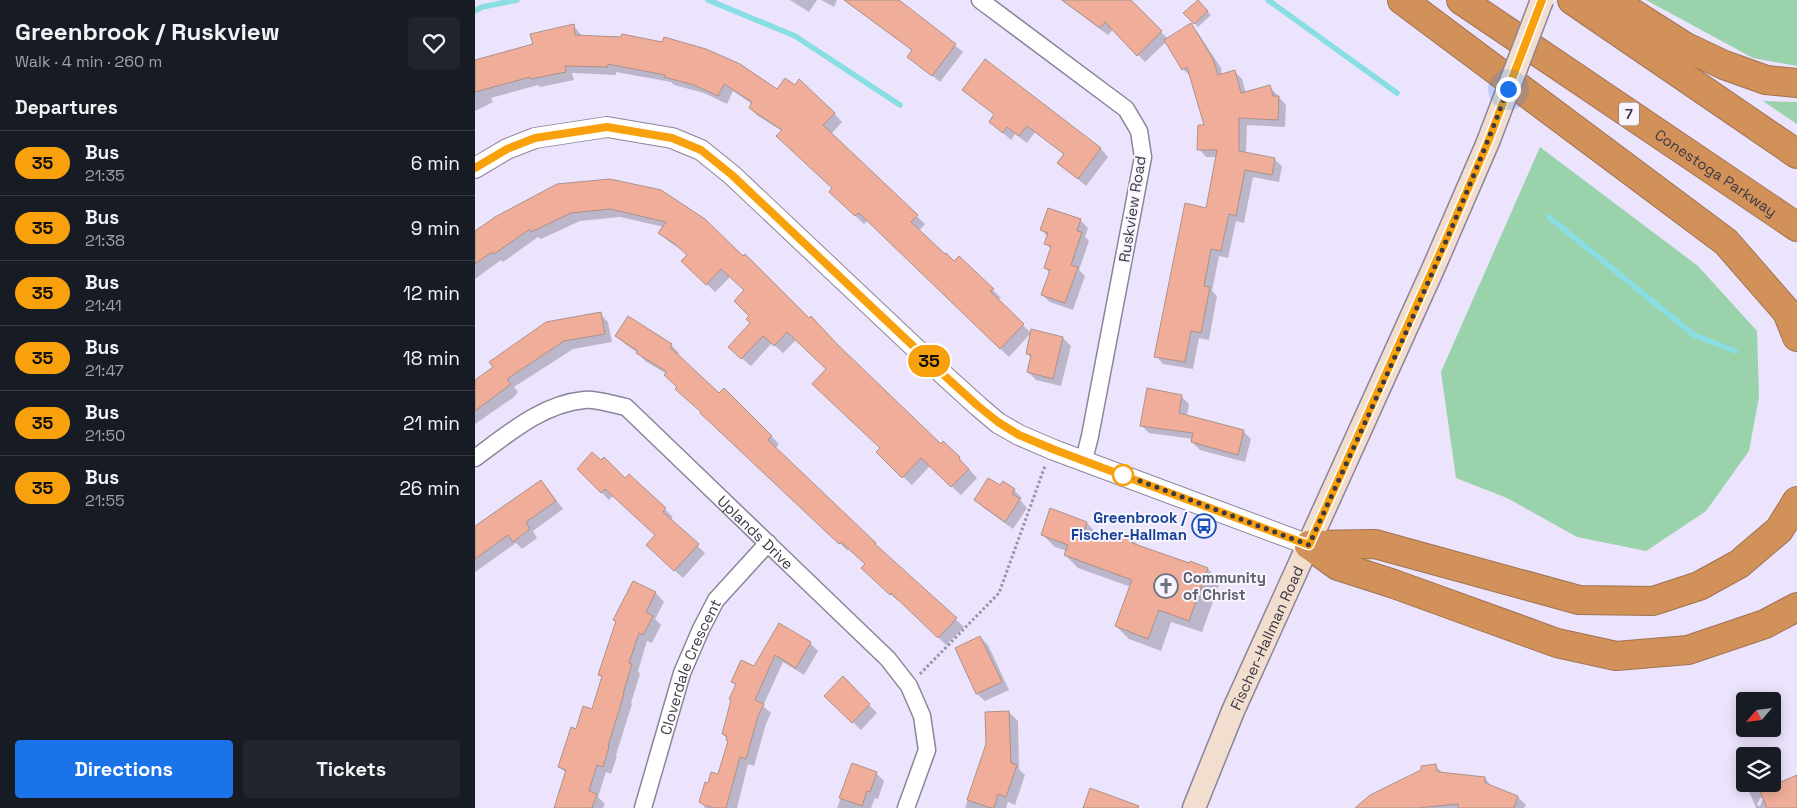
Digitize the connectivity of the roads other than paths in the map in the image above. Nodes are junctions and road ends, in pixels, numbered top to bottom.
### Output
1 (981, 0) edge
2 (1402, 0) edge
3 (1461, 0) edge
4 (1542, 0) edge
5 (1572, 0) edge
6 (1612, 0) edge
7 (1797, 83) edge
8 (1797, 154) edge
9 (475, 168) edge
10 (1797, 227) edge
11 (1797, 337) edge
12 (475, 458) edge
13 (1084, 460) junction
14 (1797, 501) edge
15 (768, 543) junction
16 (1309, 545) junction
17 (1797, 607) edge
18 (643, 808) edge
19 (906, 808) edge
20 (1194, 808) edge

1 - 13 street, Ruskview Road
2 - 11 highway
3 - 10 highway, Conestoga Parkway / 7
4 - 16 main road, Fischer-Hallman Road, bridge
5 - 8 highway
6 - 7 highway
9 - 13 street
12 - 15 street, Uplands Drive
13 - 16 street
14 - 16 highway
15 - 18 street, Cloverdale Crescent
15 - 19 street, Uplands Drive
16 - 17 highway
16 - 20 main road, Fischer-Hallman Road

